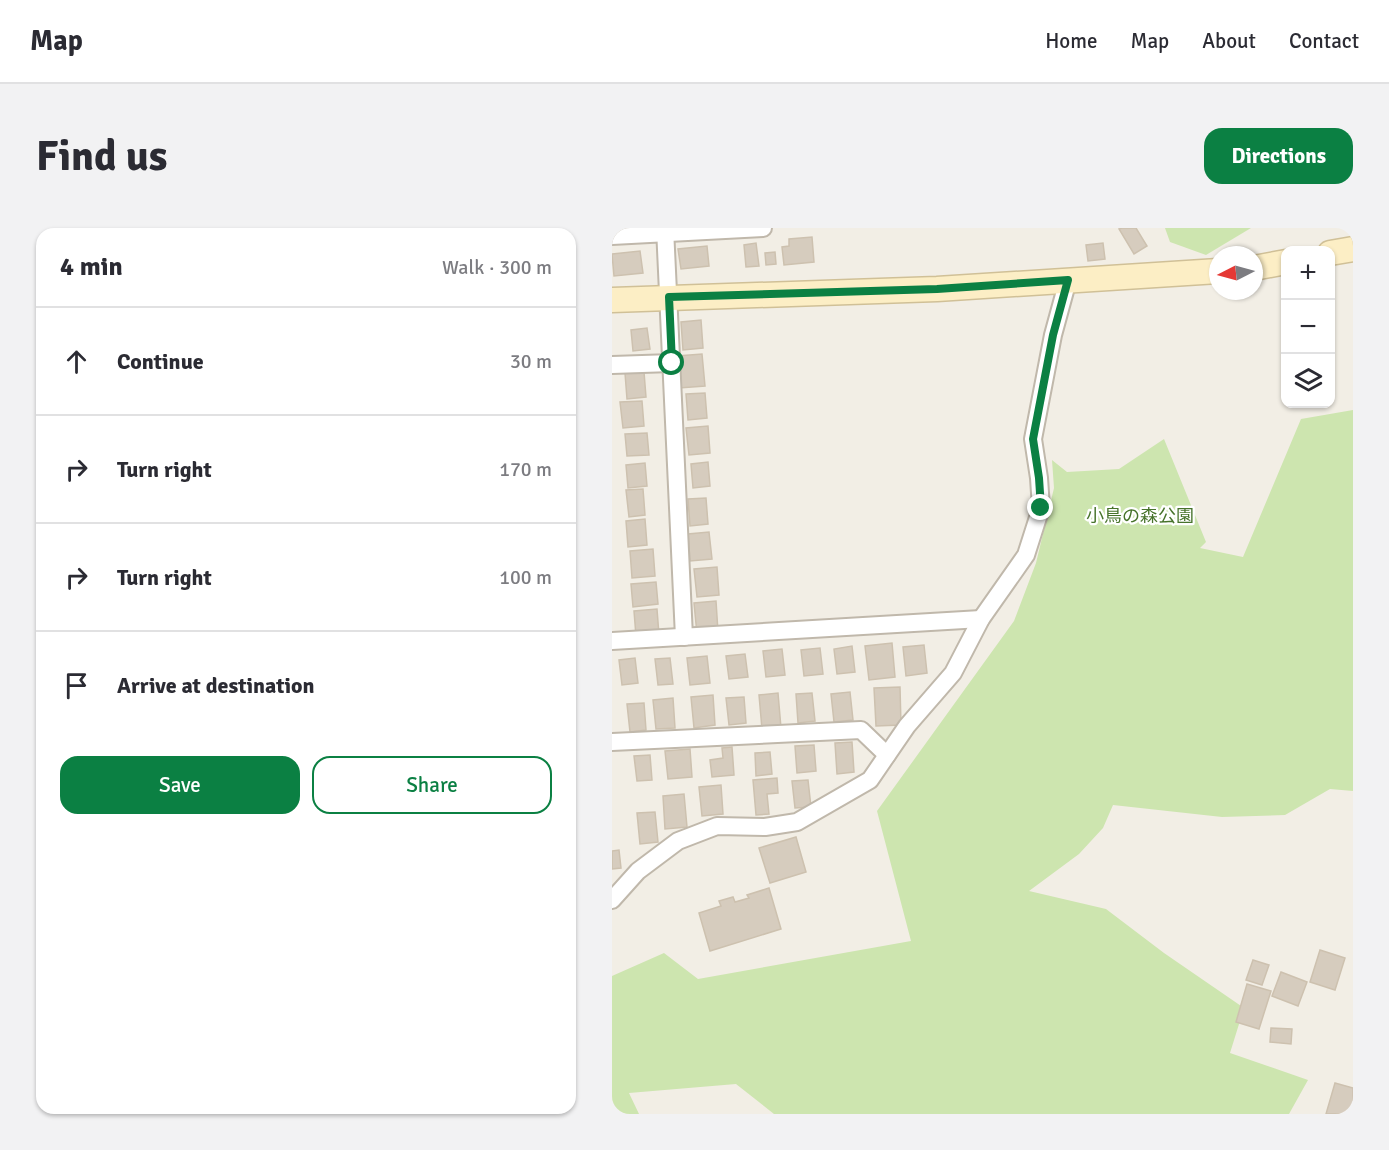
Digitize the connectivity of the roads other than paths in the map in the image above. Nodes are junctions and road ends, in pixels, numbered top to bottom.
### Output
1 (763, 228) edge
2 (665, 231) edge
3 (612, 236) edge
4 (1353, 249) edge
5 (1335, 252) edge
6 (1281, 263) edge
7 (1263, 266) edge
8 (1209, 272) edge
9 (1068, 280) junction
10 (669, 297) junction
11 (612, 300) edge
12 (672, 363) junction
13 (612, 365) edge
14 (981, 619) junction
15 (684, 637) junction
16 (612, 641) edge
17 (612, 742) edge
18 (887, 755) junction
19 (612, 900) edge

1 - 2 street
2 - 3 street
2 - 10 street
4 - 5 street
6 - 7 street
8 - 9 street
9 - 10 street
9 - 14 street
10 - 11 street
10 - 12 street
12 - 13 street
12 - 15 street
14 - 15 street
14 - 18 street
15 - 16 street
17 - 18 street
18 - 19 street

